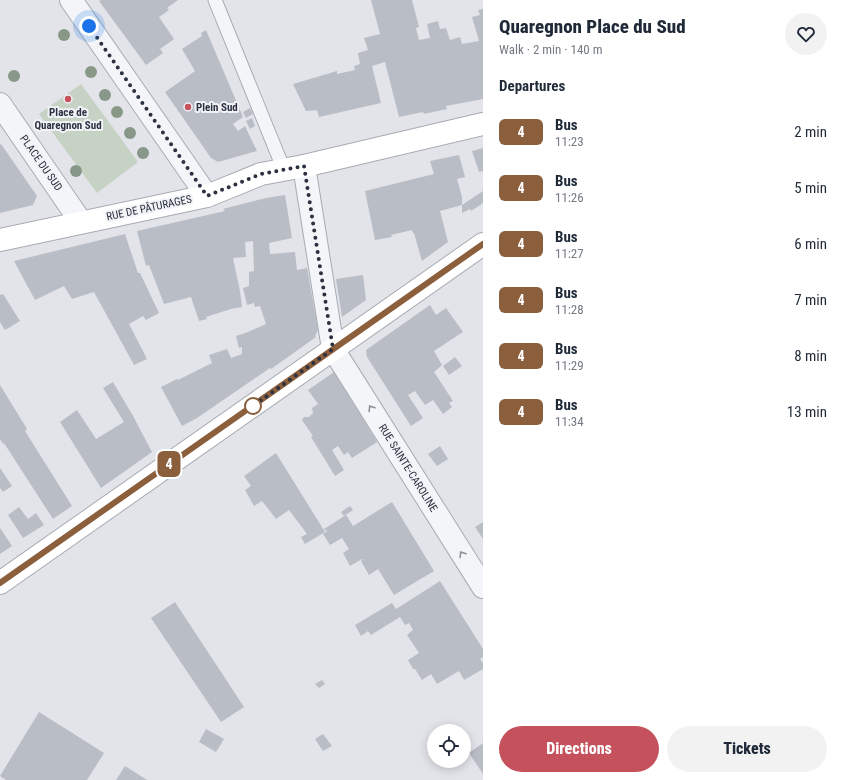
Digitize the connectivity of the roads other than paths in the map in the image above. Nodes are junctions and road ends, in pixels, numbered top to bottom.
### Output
1 (71, 0) edge
2 (216, 0) edge
3 (0, 104) edge
4 (483, 124) edge
5 (294, 168) junction
6 (207, 196) junction
7 (81, 222) junction
8 (0, 240) edge
9 (483, 244) edge
10 (333, 349) junction
11 (0, 583) edge
12 (483, 587) edge

1 - 6 street
2 - 5 lane
3 - 7 street, PLACE DU SUD
4 - 5 street, RUE DE PÂTURAGES
5 - 6 street, RUE DE PÂTURAGES
5 - 10 street
6 - 7 street, RUE DE PÂTURAGES
7 - 8 street, RUE DE PÂTURAGES
9 - 10 street
10 - 11 street
12 -> 10 street, RUE SAINTE-CAROLINE

